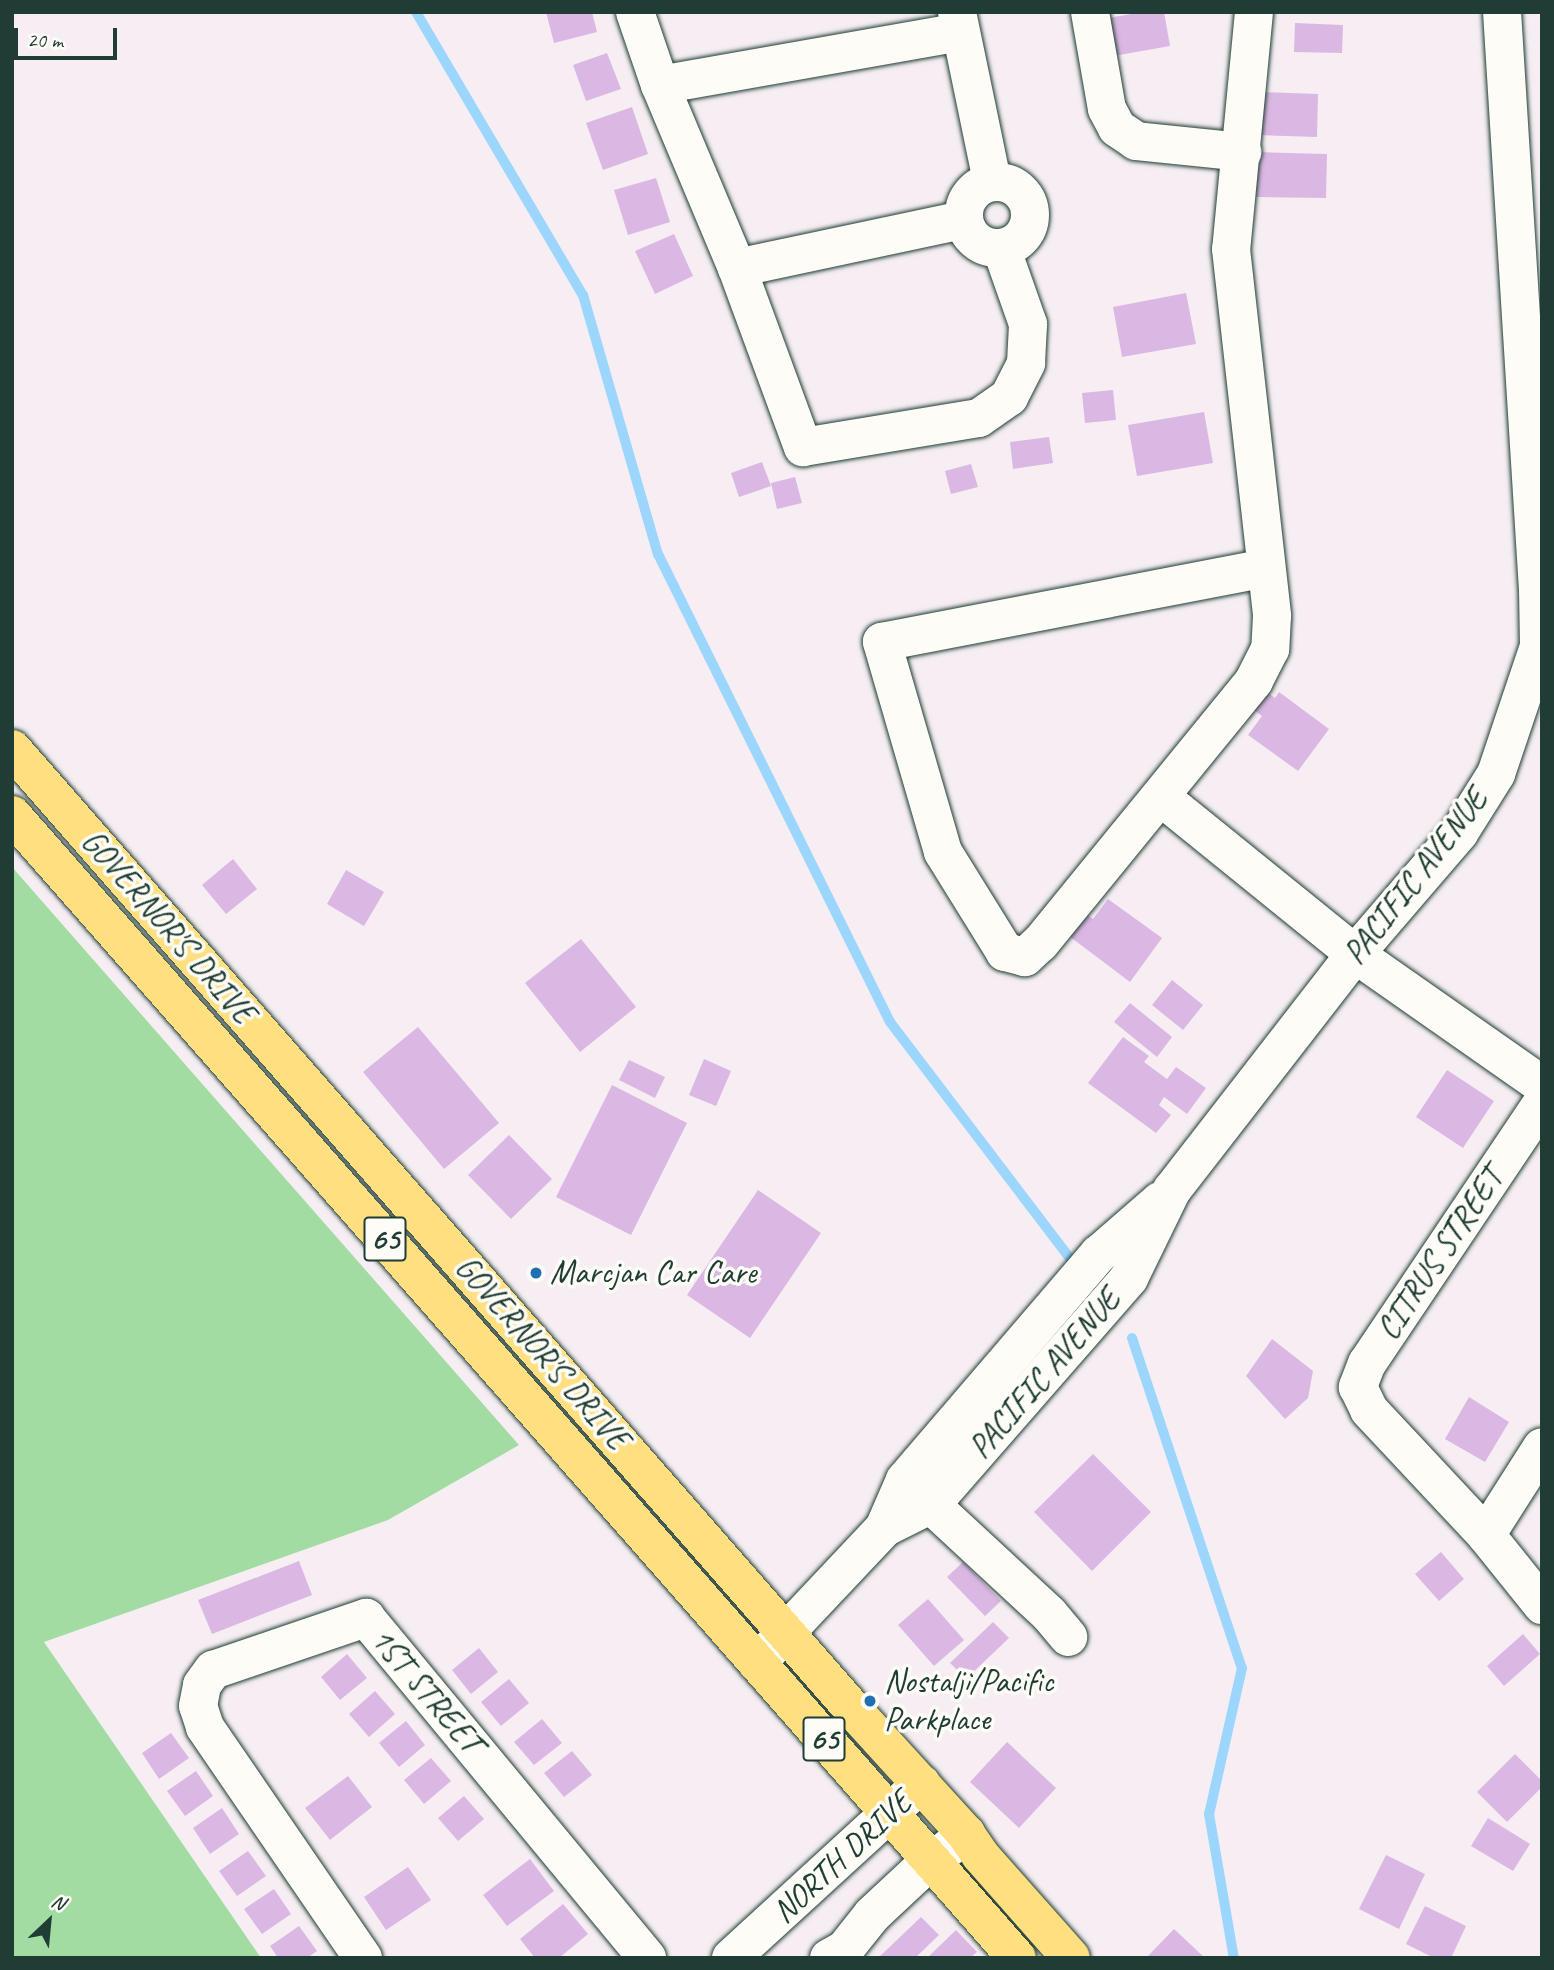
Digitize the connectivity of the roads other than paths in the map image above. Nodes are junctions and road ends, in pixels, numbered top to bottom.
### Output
1 (635, 12) edge
2 (1090, 12) edge
3 (1254, 12) edge
4 (1502, 12) edge
5 (959, 22) edge
6 (660, 85) junction
7 (1242, 152) junction
8 (992, 181) junction
9 (962, 220) junction
10 (1002, 250) junction
11 (737, 268) junction
12 (1265, 568) junction
13 (1530, 697) edge
14 (12, 749) edge
15 (1161, 797) junction
16 (12, 815) edge
17 (1354, 954) junction
18 (1542, 1085) edge
19 (1542, 1103) edge
20 (1172, 1190) junction
21 (1063, 1296) junction
22 (1091, 1321) junction
23 (949, 1427) junction
24 (1542, 1447) edge
25 (978, 1451) junction
26 (918, 1492) junction
27 (1486, 1535) junction
28 (1542, 1605) edge
29 (787, 1633) junction
30 (1068, 1637) dead end
31 (757, 1663) junction
32 (921, 1784) junction
33 (891, 1814) junction
34 (966, 1834) junction
35 (931, 1860) junction
36 (363, 1958) edge
37 (647, 1958) edge
38 (731, 1958) edge
39 (830, 1958) edge
40 (1017, 1958) edge
41 (1071, 1958) edge

1 - 6 street
2 - 7 street
3 - 7 street
4 - 13 street, PACIFIC AVENUE
5 - 6 street
5 - 8 street
6 - 11 street
7 - 12 street
8 - 9 street
8 - 10 street
9 - 10 street
9 - 11 street
10 - 11 street
12 - 15 street
12 - 15 street
13 - 17 street, PACIFIC AVENUE
14 - 29 highway, GOVERNOR'S DRIVE / 65
15 - 17 street
16 - 31 highway, GOVERNOR'S DRIVE / 65
17 - 18 street
17 - 20 street, PACIFIC AVENUE
19 - 27 street, CITRUS STREET
20 - 21 street, PACIFIC AVENUE
20 - 22 street, PACIFIC AVENUE
21 - 22 street
21 - 23 street, PACIFIC AVENUE
22 - 25 street, PACIFIC AVENUE
23 - 25 street
23 - 26 street, PACIFIC AVENUE
24 - 27 street
25 - 26 street, PACIFIC AVENUE
26 - 29 street, PACIFIC AVENUE
26 - 30 street
27 - 28 street
29 - 31 street, PACIFIC AVENUE
29 - 32 highway, GOVERNOR'S DRIVE / 65
31 - 33 highway, GOVERNOR'S DRIVE / 65
32 - 33 street, NORTH DRIVE
32 - 34 highway, GOVERNOR'S DRIVE / 65
33 - 35 highway, GOVERNOR'S DRIVE / 65
33 - 38 street, NORTH DRIVE
34 - 35 street, NORTH DRIVE
34 - 41 highway, GOVERNOR'S DRIVE / 65
35 - 39 street, NORTH DRIVE
35 - 40 highway, GOVERNOR'S DRIVE / 65
36 - 37 street, 1ST STREET

